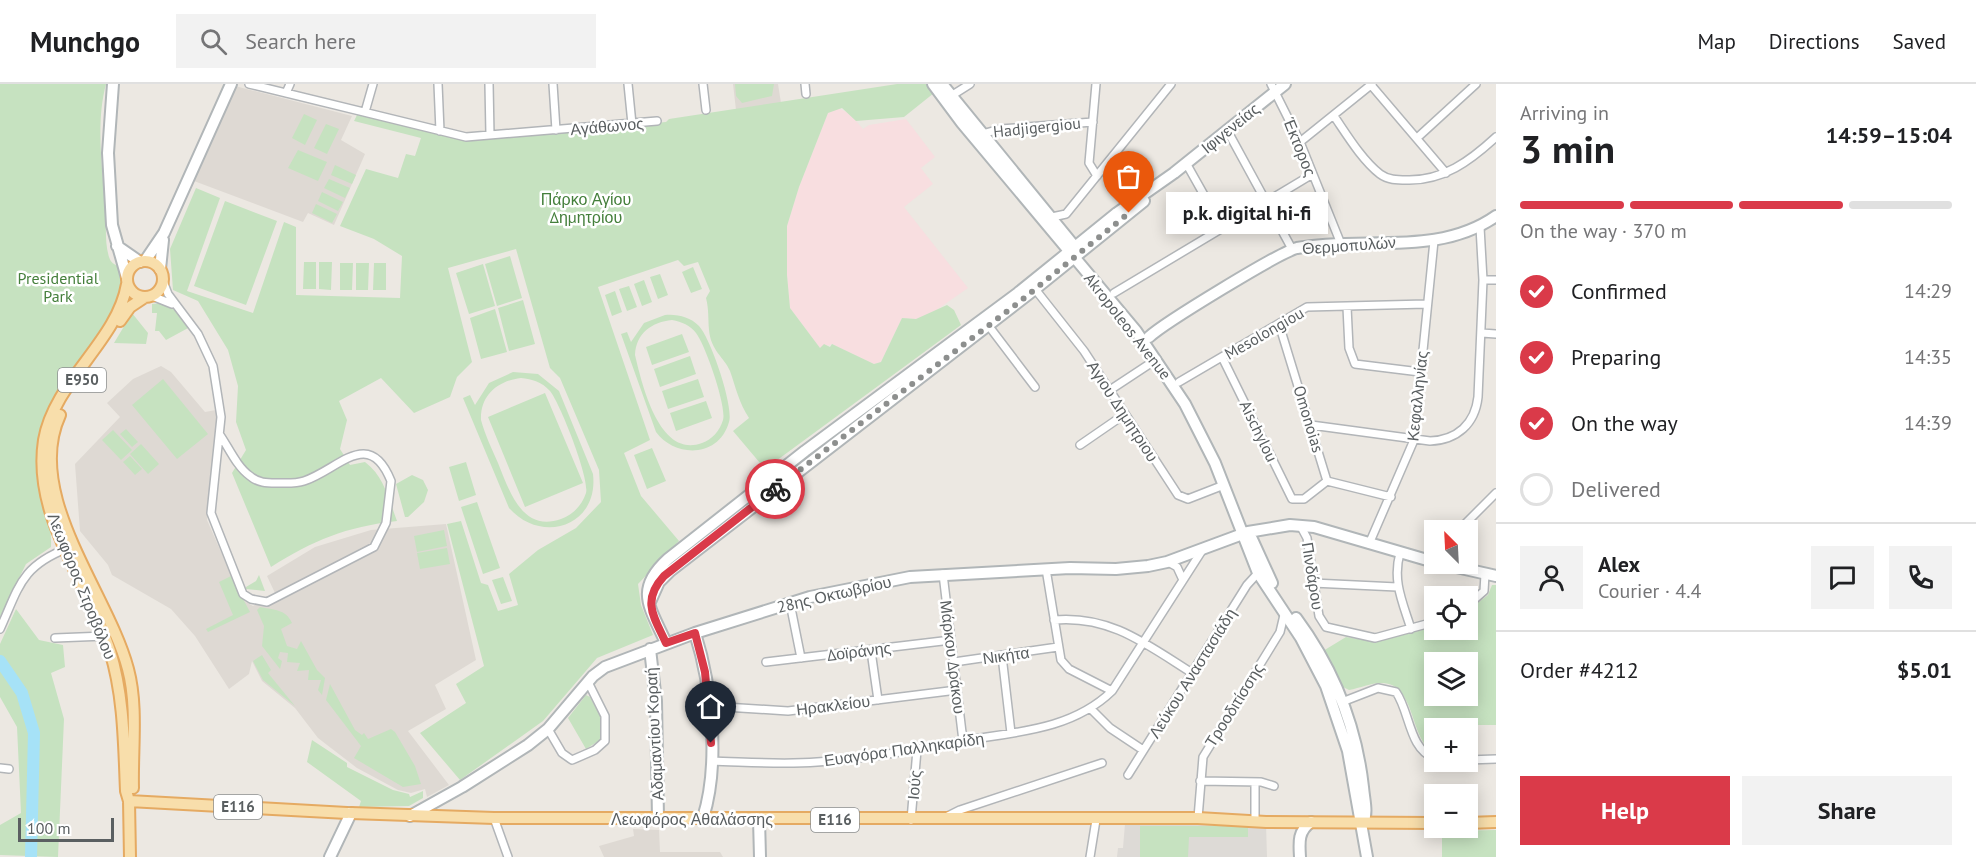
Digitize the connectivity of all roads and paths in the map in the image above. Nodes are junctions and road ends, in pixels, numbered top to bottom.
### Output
1 (113, 84) edge
2 (231, 84) edge
3 (250, 84) edge
4 (290, 84) edge
5 (373, 84) edge
6 (438, 84) edge
7 (489, 84) edge
8 (553, 84) edge
9 (561, 84) edge
10 (628, 84) edge
11 (703, 84) edge
12 (805, 84) edge
13 (933, 84) edge
14 (942, 84) edge
15 (970, 84) edge
16 (1096, 84) edge
17 (1171, 84) edge
18 (1285, 84) edge
19 (1372, 84) edge
20 (1476, 84) edge
21 (1273, 88) edge
22 (286, 93) junction
23 (806, 94) dead end
24 (951, 96) junction
25 (706, 110) dead end
26 (365, 112) junction
27 (1334, 116) junction
28 (657, 121) dead end
29 (1093, 122) junction
30 (632, 124) junction
31 (556, 130) junction
32 (1227, 130) junction
33 (440, 131) junction
34 (982, 134) junction
35 (490, 135) junction
36 (1496, 137) edge
37 (1417, 138) junction
38 (1299, 142) junction
39 (1489, 144) junction
40 (1496, 152) edge
41 (1186, 163) junction
42 (1446, 174) junction
43 (1311, 175) junction
44 (1096, 176) junction
45 (1266, 201) junction
46 (1496, 216) edge
47 (1052, 217) junction
48 (1222, 227) junction
49 (1480, 227) junction
50 (164, 233) junction
51 (1434, 240) junction
52 (1341, 244) junction
53 (117, 246) junction
54 (1292, 249) junction
55 (1075, 252) junction
56 (143, 261) junction
57 (160, 269) junction
58 (1483, 280) junction
59 (1496, 280) edge
60 (127, 281) junction
61 (163, 281) junction
62 (1035, 289) junction
63 (1114, 293) junction
64 (148, 296) junction
65 (1426, 304) junction
66 (1347, 307) junction
67 (181, 311) junction
68 (1279, 324) junction
69 (988, 325) junction
70 (1482, 333) junction
71 (1496, 334) edge
72 (1149, 338) junction
73 (1222, 357) junction
74 (1157, 359) junction
75 (1420, 372) junction
76 (1179, 382) junction
77 (1035, 387) dead end
78 (1110, 390) junction
79 (1125, 414) junction
80 (1311, 425) junction
81 (220, 435) junction
82 (1414, 440) junction
83 (1080, 445) dead end
84 (1327, 481) junction
85 (1224, 485) junction
86 (1496, 494) edge
87 (1391, 497) junction
88 (1469, 520) edge
89 (1300, 525) junction
90 (1245, 533) junction
91 (1216, 543) junction
92 (1369, 544) junction
93 (69, 547) junction
94 (1203, 549) junction
95 (1400, 553) junction
96 (1424, 558) edge
97 (1167, 562) junction
98 (1095, 568) junction
99 (1046, 569) junction
100 (1258, 573) junction
101 (943, 574) junction
102 (1490, 575) edge
103 (1183, 579) junction
104 (1313, 583) junction
105 (1397, 587) junction
106 (1478, 596) edge
107 (790, 603) junction
108 (649, 605) junction
109 (1284, 615) junction
110 (1054, 620) junction
111 (1424, 625) edge
112 (0, 629) edge
113 (1295, 629) junction
114 (1411, 629) junction
115 (1280, 632) junction
116 (695, 633) junction
117 (105, 636) junction
118 (55, 638) dead end
119 (951, 640) junction
120 (666, 643) junction
121 (1144, 643) junction
122 (1058, 647) junction
123 (650, 649) junction
124 (871, 651) junction
125 (1002, 656) junction
126 (801, 658) junction
127 (766, 662) dead end
128 (954, 662) junction
129 (1192, 673) junction
130 (588, 682) junction
131 (957, 690) junction
132 (119, 691) junction
133 (132, 691) junction
134 (1112, 691) junction
135 (878, 700) junction
136 (1342, 702) junction
137 (709, 706) junction
138 (1091, 709) junction
139 (548, 729) junction
140 (1011, 733) junction
141 (963, 741) junction
142 (917, 750) junction
143 (1143, 750) junction
144 (1424, 753) edge
145 (1496, 759) edge
146 (1478, 760) edge
147 (712, 761) junction
148 (1102, 763) dead end
149 (0, 768) edge
150 (9, 769) dead end
151 (1128, 775) dead end
152 (1200, 781) junction
153 (1255, 782) junction
154 (1274, 786) dead end
155 (129, 801) junction
156 (349, 813) junction
157 (410, 816) junction
158 (1424, 816) edge
159 (1478, 816) edge
160 (1496, 816) edge
161 (494, 818) junction
162 (658, 818) junction
163 (703, 818) junction
164 (1198, 818) junction
165 (759, 819) junction
166 (1363, 819) junction
167 (911, 820) junction
168 (942, 820) junction
169 (1096, 820) junction
170 (1255, 820) junction
171 (1285, 822) junction
172 (1311, 822) junction
173 (1424, 822) edge
174 (1496, 822) edge
175 (1478, 823) edge
176 (1299, 837) junction
177 (130, 857) edge
178 (330, 857) edge
179 (508, 857) edge
180 (760, 857) edge
181 (1090, 857) edge
182 (1299, 857) edge
183 (1367, 857) edge

1 - 53 street
2 - 50 street
3 - 22 street, Αγάθωνος
4 - 22 street
5 - 26 street
6 - 33 street
7 - 35 street
8 - 9 street
8 - 31 street
10 - 30 street
11 - 25 street
12 - 23 street
13 - 55 street, Akropoleos Avenue
14 - 24 street, Akropoleos Avenue
15 - 24 street
16 - 29 street
17 - 44 street
18 - 21 street, Ιφιγενείας
19 - 27 street
19 - 37 street
20 - 37 street
21 - 32 street, Ιφιγενείας
21 - 38 street, Έκτορος
22 - 26 street, Αγάθωνος
24 - 34 street, Akropoleos Avenue
26 - 33 street, Αγάθωνος
27 - 38 street
27 - 42 street
28 - 30 street, Αγάθωνος
29 - 34 street, Hadjigergiou
29 - 44 street
30 - 31 street, Αγάθωνος
31 - 35 street, Αγάθωνος
32 - 41 street, Ιφιγενείας
32 - 45 street
33 - 35 street, Αγάθωνος
34 - 47 street, Akropoleos Avenue
36 - 39 street
37 - 42 street
38 - 43 street, Έκτορος
39 - 40 street
39 - 42 street
41 - 48 street
41 - 55 street, Ιφιγενείας
43 - 45 street
43 - 52 street, Έκτορος
44 - 47 street
45 - 48 street
45 - 54 street
46 - 49 street, Θερμοπυλών
47 - 55 street, Akropoleos Avenue
48 - 63 street
49 - 51 street, Θερμοπυλών
49 - 58 street
50 - 56 street
50 - 57 street
51 - 52 street, Θερμοπυλών
51 - 65 street, Κεφαλληνίας
52 - 54 street, Θερμοπυλών
53 - 56 street
53 - 60 street
54 - 72 street, Θερμοπυλών
55 - 62 street
55 - 63 street, Akropoleos Avenue
55 - 74 street, Akropoleos Avenue
55 - 108 street
56 - 57 main road
56 - 60 main road
57 - 61 main road
58 - 59 street
58 - 70 street
60 - 64 main road
60 - 93 main road, Λεωφόρος Στροβόλου / E950
61 - 64 main road
61 - 67 street
62 - 69 street
62 - 78 street, Αγιου Δημητριου
63 - 72 street, Akropoleos Avenue
64 - 67 street
64 - 93 main road, Λεωφόρος Στροβόλου / E950
65 - 66 street, Mesolongiou
65 - 75 street, Κεφαλληνίας
66 - 68 street, Mesolongiou
66 - 75 street
67 - 81 street
68 - 73 street, Mesolongiou
68 - 80 street, Omonoias
69 - 77 street
69 - 108 street
70 - 71 street
70 - 82 street
72 - 76 street, Akropoleos Avenue
73 - 76 street, Mesolongiou
73 - 84 street, Aischylou
74 - 78 street
74 - 85 street, Akropoleos Avenue
75 - 82 street, Κεφαλληνίας
76 - 90 street, Akropoleos Avenue
78 - 79 street, Αγιου Δημητριου
79 - 83 street
79 - 85 street, Αγιου Δημητριου
80 - 82 street
80 - 84 street, Omonoias
81 - 81 street
82 - 87 street, Κεφαλληνίας
84 - 87 street
85 - 90 street, Akropoleos Avenue
86 - 88 street
87 - 92 street, Κεφαλληνίας
89 - 90 street, 28ης Οκτωβρίου
89 - 92 street
89 - 104 street, Πινδάρου
90 - 91 street, 28ης Οκτωβρίου
90 - 100 street
90 - 136 street
91 - 94 street, 28ης Οκτωβρίου
91 - 98 street, 28ης Οκτωβρίου
92 - 95 street
93 - 112 street
93 - 117 main road, Λεωφόρος Στροβόλου / E950
93 - 133 main road, Λεωφόρος Στροβόλου / E950
94 - 97 street, 28ης Οκτωβρίου
94 - 103 street, Ευαγόρα Παλληκαρίδη
95 - 96 street
95 - 105 street
97 - 98 street, 28ης Οκτωβρίου
97 - 103 street
98 - 99 street, 28ης Οκτωβρίου
99 - 101 street, 28ης Οκτωβρίου
99 - 110 street
100 - 109 street
100 - 129 street, Λεύκου Αναστασιάδη
101 - 107 street, 28ης Οκτωβρίου
101 - 119 street, Μάρκου Δράκου
102 - 106 street
103 - 121 street, Ευαγόρα Παλληκαρίδη
104 - 105 street
104 - 114 street, Πινδάρου
105 - 114 street
107 - 116 street, 28ης Οκτωβρίου
107 - 126 street
108 - 120 street
109 - 113 street
109 - 115 street, Τροοδιτίσσης
110 - 121 street
110 - 122 street
111 - 114 street
113 - 115 street
113 - 166 street
115 - 152 street, Τροοδιτίσσης
116 - 120 street, 28ης Οκτωβρίου
116 - 137 street
117 - 118 street
117 - 132 main road, Λεωφόρος Στροβόλου / E950
119 - 124 street, Δοϊράνης
119 - 128 street, Μάρκου Δράκου
120 - 123 street, 28ης Οκτωβρίου
121 - 129 street
121 - 134 street, Ευαγόρα Παλληκαρίδη
122 - 125 street, Νικήτα
122 - 134 street
123 - 130 street, 28ης Οκτωβρίου
123 - 162 street, Αδαμαντίου Κοραή
124 - 126 street, Δοϊράνης
124 - 135 street
125 - 128 street, Νικήτα
125 - 140 street
126 - 127 street, Δοϊράνης
128 - 131 street, Μάρκου Δράκου
129 - 143 street, Λεύκου Αναστασιάδη
130 - 139 street, 28ης Οκτωβρίου
130 - 139 street
131 - 135 street, Ηρακλείου
131 - 141 street, Μάρκου Δράκου
132 - 133 street
132 - 155 main road, Λεωφόρος Στροβόλου / E950
133 - 155 main road, Λεωφόρος Στροβόλου / E950
134 - 138 street, Ευαγόρα Παλληκαρίδη
135 - 137 street, Ηρακλείου
136 - 144 street
136 - 166 street
137 - 147 street
138 - 140 street, Ευαγόρα Παλληκαρίδη
138 - 143 street
139 - 157 street, 28ης Οκτωβρίου
140 - 141 street, Ευαγόρα Παλληκαρίδη
141 - 142 street, Ευαγόρα Παλληκαρίδη
142 - 147 street, Ευαγόρα Παλληκαρίδη
142 - 167 street, Ιούς
143 - 151 street, Λεύκου Αναστασιάδη
145 - 146 street
147 - 163 street
148 - 168 street
149 - 150 street
152 - 153 street
152 - 164 street, Τροοδιτίσσης
153 - 154 street
153 - 170 street
155 - 156 main road, Λεωφόρος Αθαλάσσης / E116
155 - 177 main road, Λεωφόρος Στροβόλου
156 - 157 main road, Λεωφόρος Αθαλάσσης / E116
156 - 178 street
157 - 161 main road, Λεωφόρος Αθαλάσσης / E116
158 - 166 main road, Λεωφόρος Αθαλάσσης / E116
159 - 160 main road
161 - 162 main road, Λεωφόρος Αθαλάσσης / E116
161 - 179 street
162 - 163 main road, Λεωφόρος Αθαλάσσης / E116
163 - 165 main road, Λεωφόρος Αθαλάσσης / E116
164 - 169 main road, Λεωφόρος Αθαλάσσης / E116
164 - 170 main road, Λεωφόρος Αθαλάσσης / E116
165 - 167 main road, Λεωφόρος Αθαλάσσης / E116
165 - 180 street
166 - 170 main road, Λεωφόρος Αθαλάσσης / E116
166 - 172 main road, Λεωφόρος Αθαλάσσης / E116
166 - 173 main road, Λεωφόρος Αθαλάσσης / E116
166 - 183 street
167 - 168 main road, Λεωφόρος Αθαλάσσης / E116
168 - 169 main road, Λεωφόρος Αθαλάσσης / E116
169 - 181 street
170 - 171 main road, Λεωφόρος Αθαλάσσης / E116
171 - 172 main road, Λεωφόρος Αθαλάσσης / E116
171 - 176 street
172 - 176 street
174 - 175 main road
176 - 182 street

